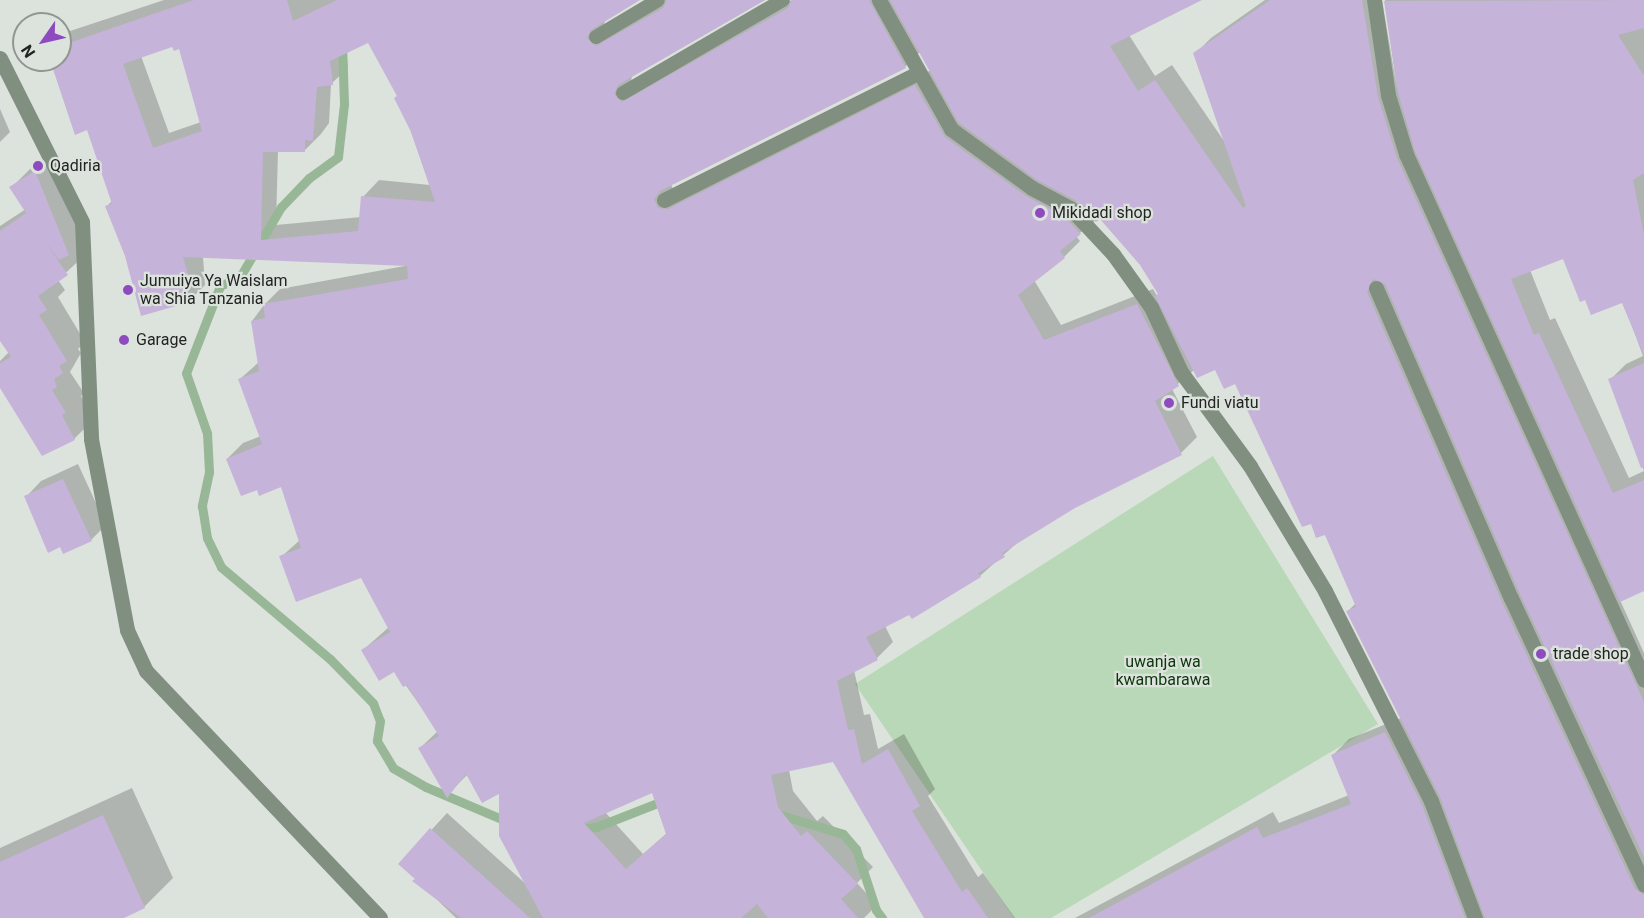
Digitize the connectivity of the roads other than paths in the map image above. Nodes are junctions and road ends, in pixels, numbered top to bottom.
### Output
1 (657, 0) edge
2 (783, 0) edge
3 (879, 0) edge
4 (1374, 0) edge
5 (596, 37) dead end
6 (0, 58) edge
7 (918, 73) junction
8 (623, 93) dead end
9 (664, 200) dead end
10 (1377, 288) dead end
11 (1644, 680) edge
12 (1644, 885) edge
13 (380, 918) edge
14 (1475, 918) edge

1 - 5 lane
2 - 8 lane
3 - 7 street
4 - 11 street
6 - 13 street
7 - 9 street
7 - 14 street
10 - 12 street

